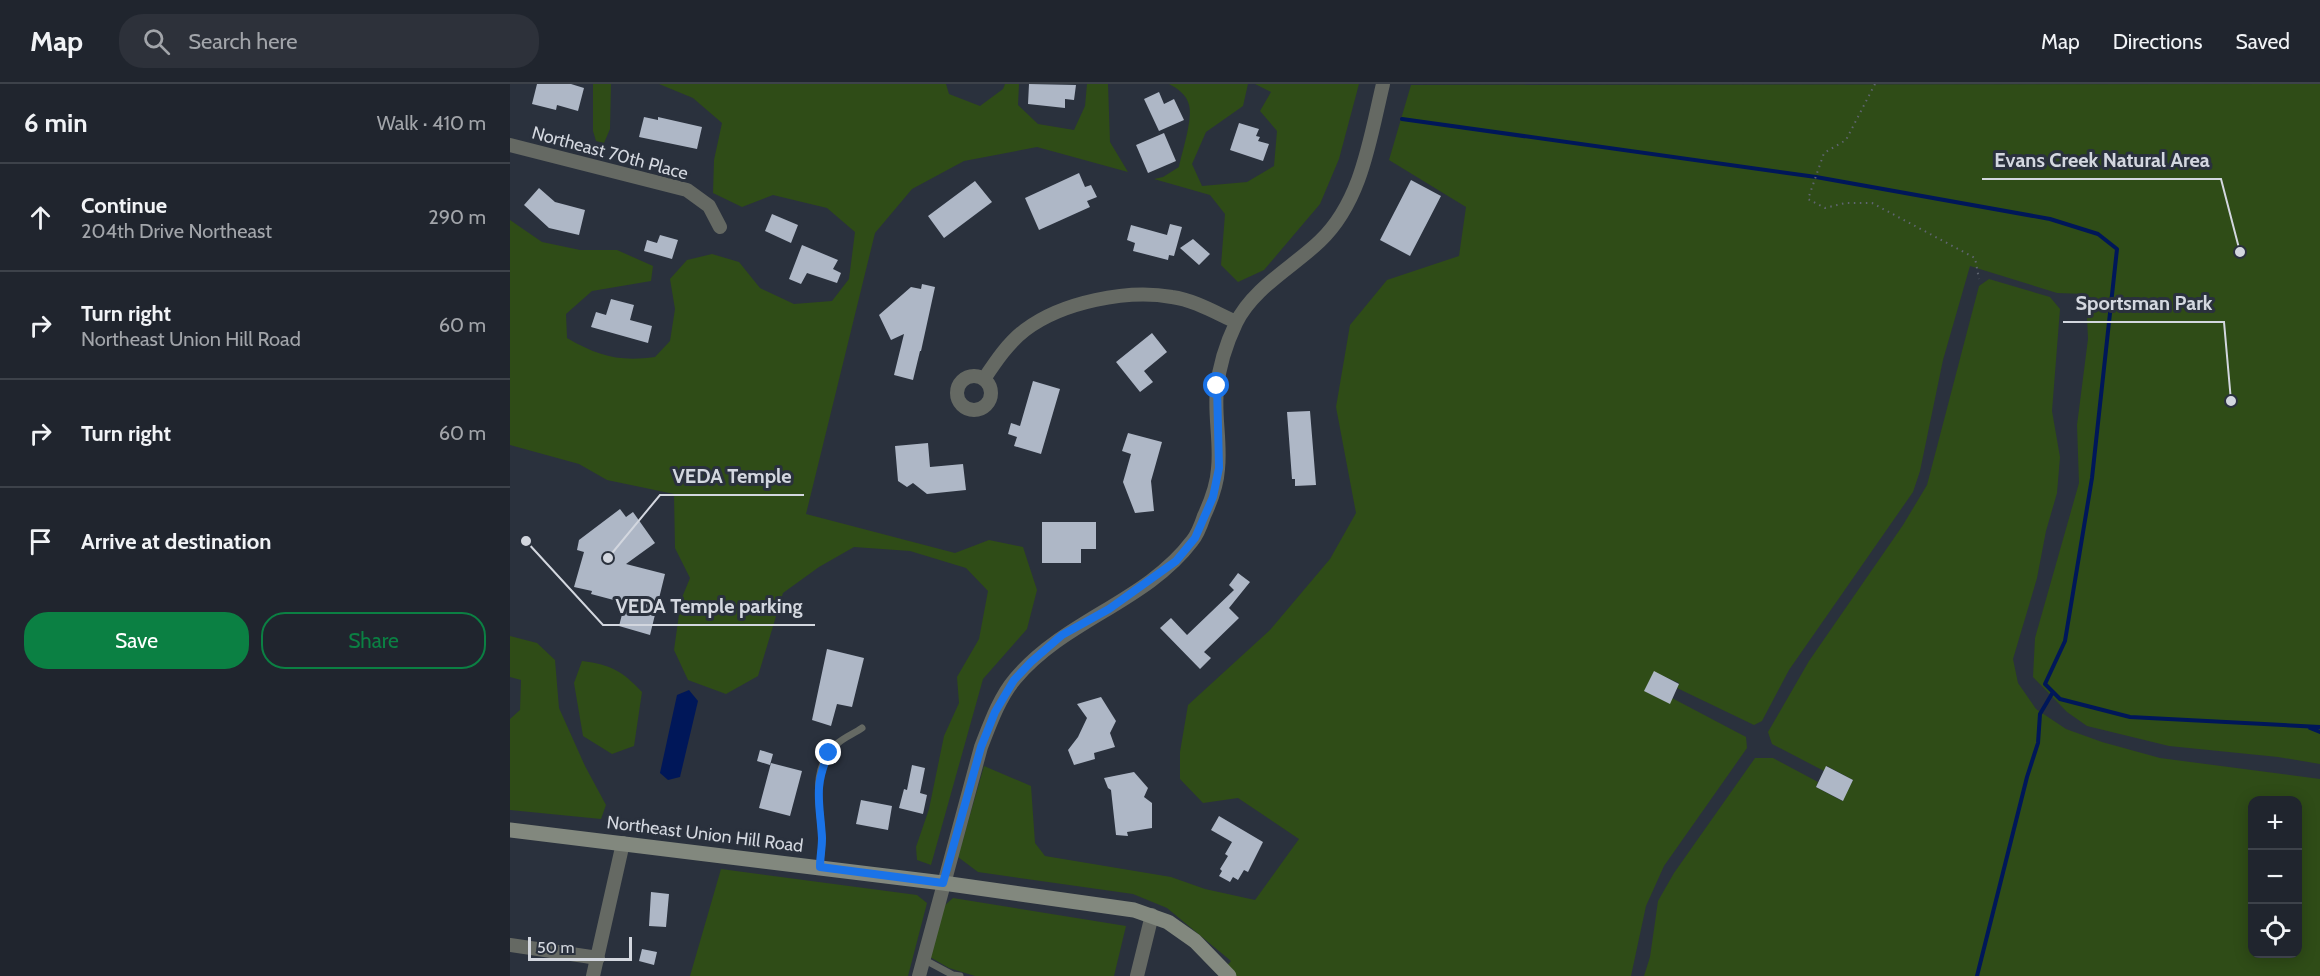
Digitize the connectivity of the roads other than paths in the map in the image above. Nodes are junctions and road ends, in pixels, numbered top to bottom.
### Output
1 (1383, 84) edge
2 (510, 145) edge
3 (720, 227) dead end
4 (1236, 322) junction
5 (984, 379) dead end
6 (862, 728) dead end
7 (510, 830) edge
8 (623, 843) junction
9 (820, 867) junction
10 (943, 883) junction
11 (1152, 915) junction
12 (510, 945) edge
13 (598, 958) junction
14 (923, 959) junction
15 (594, 976) edge
16 (919, 976) edge
17 (960, 976) edge
18 (1137, 976) edge
19 (1229, 976) edge

1 - 4 street
2 - 3 street, Northeast 70th Place
4 - 5 street
4 - 10 street
6 - 9 lane
7 - 8 street, Northeast Union Hill Road
8 - 9 street, Northeast Union Hill Road
8 - 13 street
9 - 10 street, Northeast Union Hill Road
10 - 11 street, Northeast Union Hill Road
10 - 14 street
11 - 18 street
11 - 19 street, Northeast Union Hill Road
12 - 13 street
13 - 15 street
14 - 16 street
14 - 17 lane

